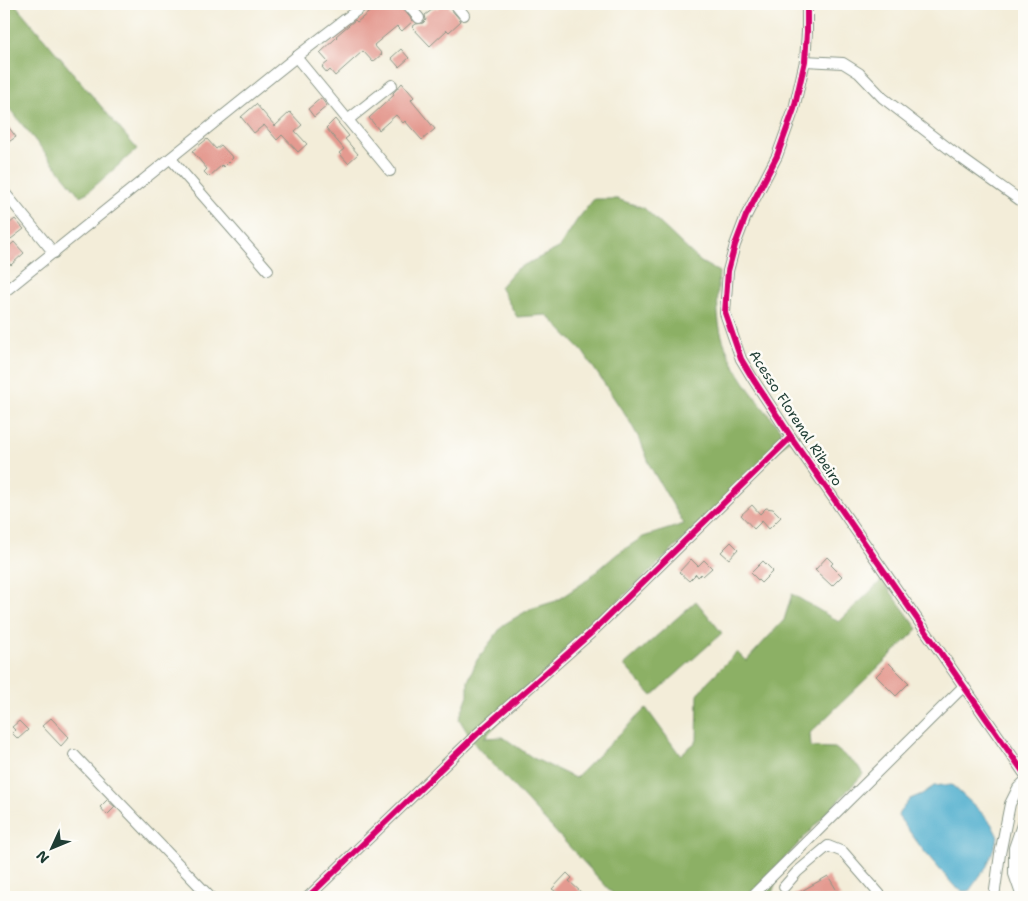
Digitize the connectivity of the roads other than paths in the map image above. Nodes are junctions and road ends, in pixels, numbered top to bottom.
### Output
1 (365, 4) edge
2 (407, 4) edge
3 (455, 4) edge
4 (807, 4) edge
5 (464, 15) dead end
6 (420, 18) dead end
7 (296, 57) junction
8 (805, 61) junction
9 (392, 85) dead end
10 (349, 120) junction
11 (171, 159) junction
12 (390, 171) dead end
13 (4, 192) edge
14 (1024, 203) edge
15 (54, 252) junction
16 (268, 270) dead end
17 (4, 292) edge
18 (791, 437) junction
19 (964, 686) junction
20 (74, 754) dead end
21 (1024, 772) edge
22 (1024, 782) edge
23 (1024, 819) edge
24 (784, 887) dead end
25 (210, 897) edge
26 (308, 897) edge
27 (751, 897) edge
28 (882, 897) edge
29 (994, 897) edge
30 (1022, 897) edge

1 - 7 street
2 - 6 street
3 - 5 street
4 - 8 street, Acesso Florenal Ribeiro
7 - 10 street
7 - 11 street
8 - 14 street
8 - 18 street, Acesso Florenal Ribeiro
9 - 10 street
10 - 12 street
11 - 15 street
11 - 16 street
13 - 15 street
15 - 17 street
18 - 19 street, Acesso Florenal Ribeiro
18 - 26 street
19 - 21 street, Acesso Florenal Ribeiro
19 - 27 street
20 - 25 street
22 - 29 street
23 - 30 street
24 - 28 street

